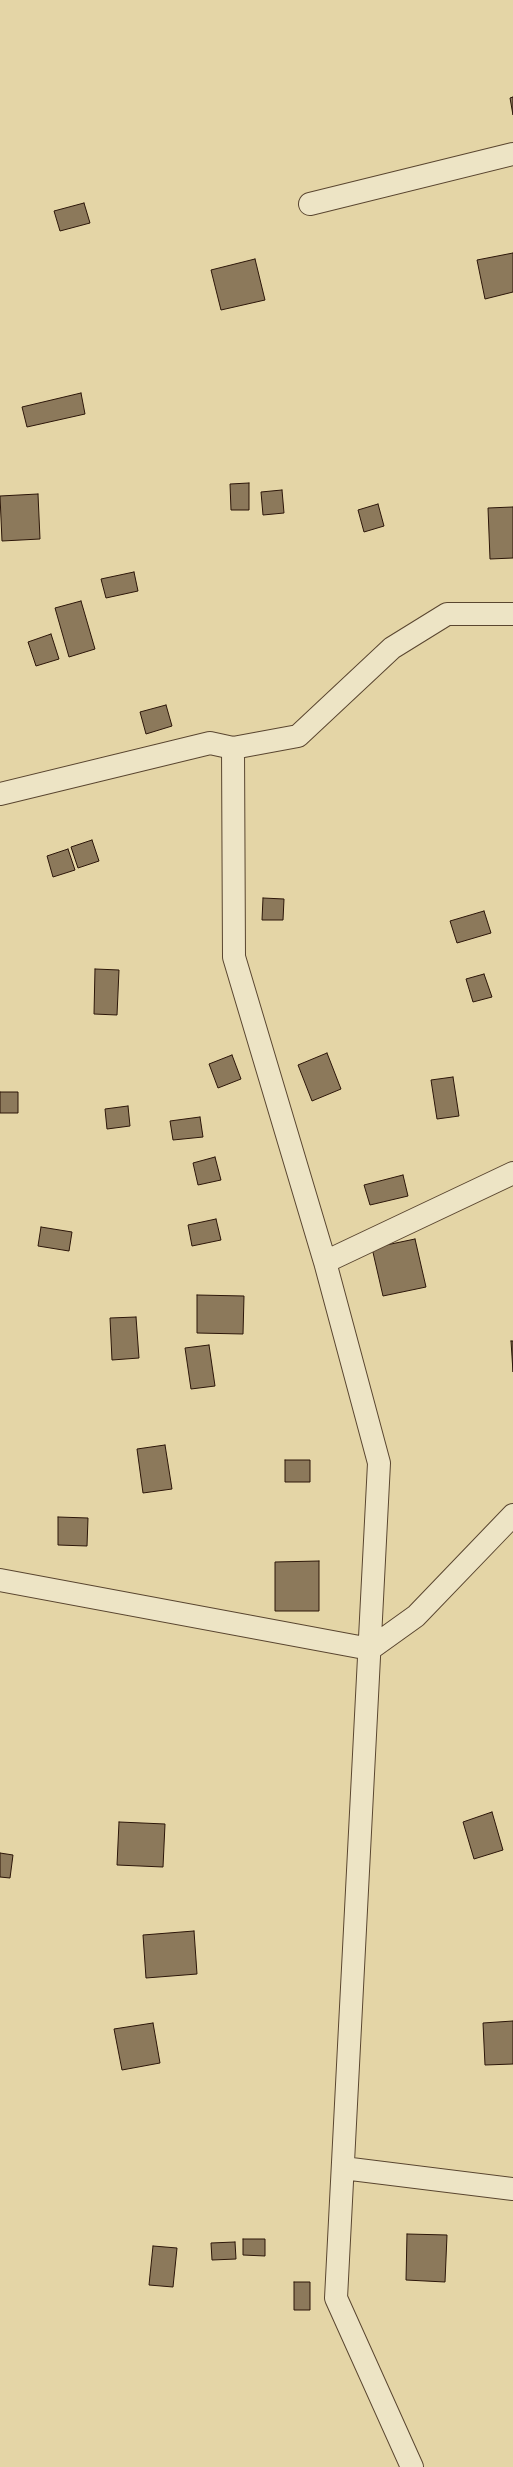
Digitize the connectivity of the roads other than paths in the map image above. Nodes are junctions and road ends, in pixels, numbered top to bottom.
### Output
1 (513, 154) edge
2 (310, 204) dead end
3 (513, 614) edge
4 (233, 748) junction
5 (0, 794) edge
6 (513, 1173) edge
7 (325, 1262) junction
8 (513, 1515) edge
9 (0, 1580) edge
10 (370, 1649) junction
11 (343, 2168) junction
12 (513, 2189) edge
13 (412, 2467) edge

1 - 2 street
3 - 4 street
4 - 5 street
4 - 7 street
6 - 7 street
7 - 10 street
8 - 10 street
9 - 10 street
10 - 11 street
11 - 12 street
11 - 13 street

